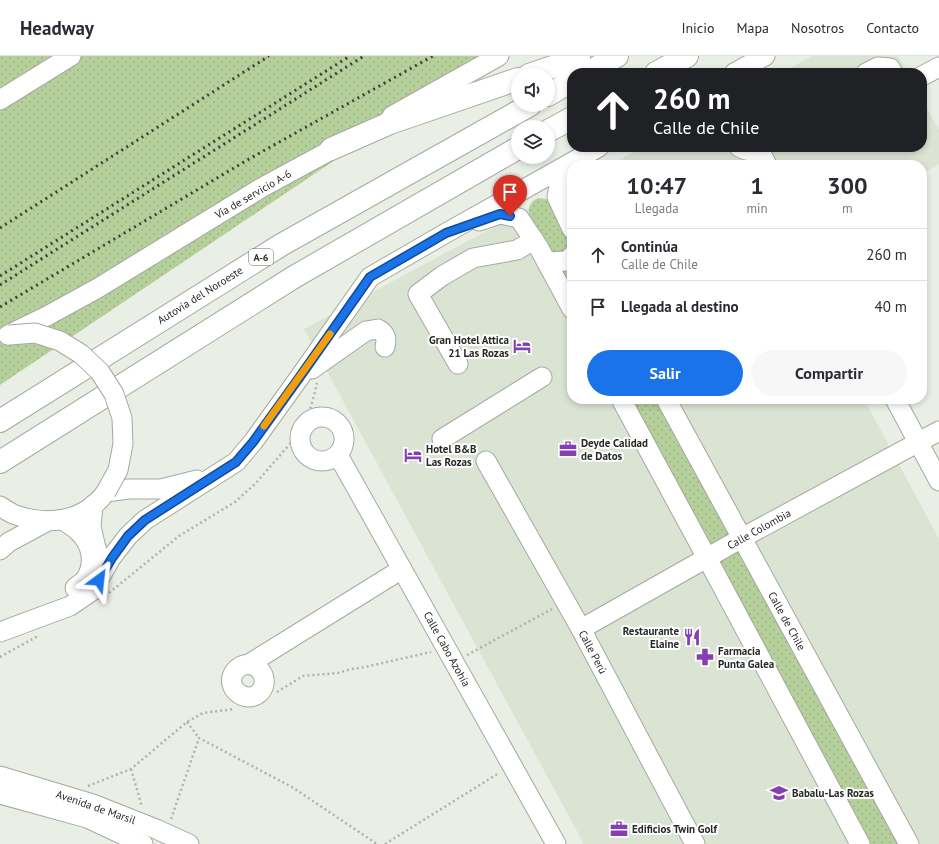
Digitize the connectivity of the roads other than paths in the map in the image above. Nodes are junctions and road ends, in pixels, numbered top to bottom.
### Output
1 (71, 56) edge
2 (499, 56) edge
3 (579, 56) edge
4 (617, 56) edge
5 (687, 56) edge
6 (765, 56) edge
7 (939, 67) edge
8 (550, 68) edge
9 (596, 68) edge
10 (665, 68) edge
11 (743, 68) edge
12 (876, 68) edge
13 (890, 68) edge
14 (927, 73) edge
15 (511, 81) edge
16 (567, 84) edge
17 (555, 91) edge
18 (0, 100) edge
19 (518, 112) edge
20 (567, 121) edge
21 (555, 128) edge
22 (331, 149) junction
23 (511, 152) edge
24 (589, 152) edge
25 (592, 152) edge
26 (575, 160) edge
27 (584, 160) edge
28 (567, 165) edge
29 (567, 174) edge
30 (567, 218) edge
31 (446, 233) junction
32 (534, 240) junction
33 (547, 262) junction
34 (567, 262) edge
35 (567, 284) edge
36 (563, 292) junction
37 (567, 300) edge
38 (4, 335) edge
39 (384, 347) dead end
40 (458, 364) dead end
41 (542, 377) dead end
42 (297, 381) junction
43 (624, 404) edge
44 (669, 404) edge
45 (897, 404) edge
46 (0, 421) edge
47 (939, 431) edge
48 (442, 439) dead end
49 (918, 443) junction
50 (338, 454) junction
51 (486, 461) dead end
52 (0, 462) edge
53 (220, 472) junction
54 (939, 481) edge
55 (100, 498) junction
56 (6, 510) edge
57 (55, 520) junction
58 (742, 538) junction
59 (0, 550) edge
60 (707, 558) junction
61 (402, 569) junction
62 (25, 623) junction
63 (0, 625) edge
64 (581, 629) junction
65 (0, 632) edge
66 (249, 664) dead end
67 (0, 776) edge
68 (0, 794) edge
69 (143, 844) edge
70 (189, 844) edge
71 (556, 844) edge
72 (695, 844) edge
73 (860, 844) edge
74 (909, 844) edge

1 - 18 street
2 - 22 street, Vía de servicio A-6
3 - 8 highway
4 - 9 highway
5 - 10 highway
6 - 11 street
7 - 14 street
12 - 13 street
15 - 22 highway
16 - 17 highway
19 - 46 highway, Autovía del Noroeste / A-6
20 - 21 highway
22 - 38 street, Vía de servicio A-6
23 - 52 highway
24 - 26 street
25 - 27 street
28 - 31 street
29 - 30 street
31 - 32 street
31 - 42 street
32 - 33 street
32 - 40 street
33 - 34 street
33 - 36 street
35 - 36 street
36 - 37 street
38 - 55 street, bridge
39 - 42 street
41 - 48 street
42 - 53 street
43 - 60 street
44 - 58 street, Calle de Chile
45 - 49 street
47 - 49 street, Calle Colombia
49 - 54 street
49 - 58 street, Calle Colombia
50 - 50 street
50 - 61 street, Calle Cabo Azohía
51 - 64 street, Calle Perú
53 - 55 street
53 - 62 street
55 - 57 street
55 - 62 street
56 - 57 street
57 - 59 street
57 - 63 street
58 - 60 street, Calle Colombia
58 - 74 street, Calle de Chile
60 - 64 street, Calle Colombia
60 - 73 street
61 - 66 street
61 - 71 street, Calle Cabo Azohía
62 - 65 street
64 - 72 street, Calle Perú
67 - 70 street, Avenida de Marsil
68 - 69 street, Avenida de Marsil

